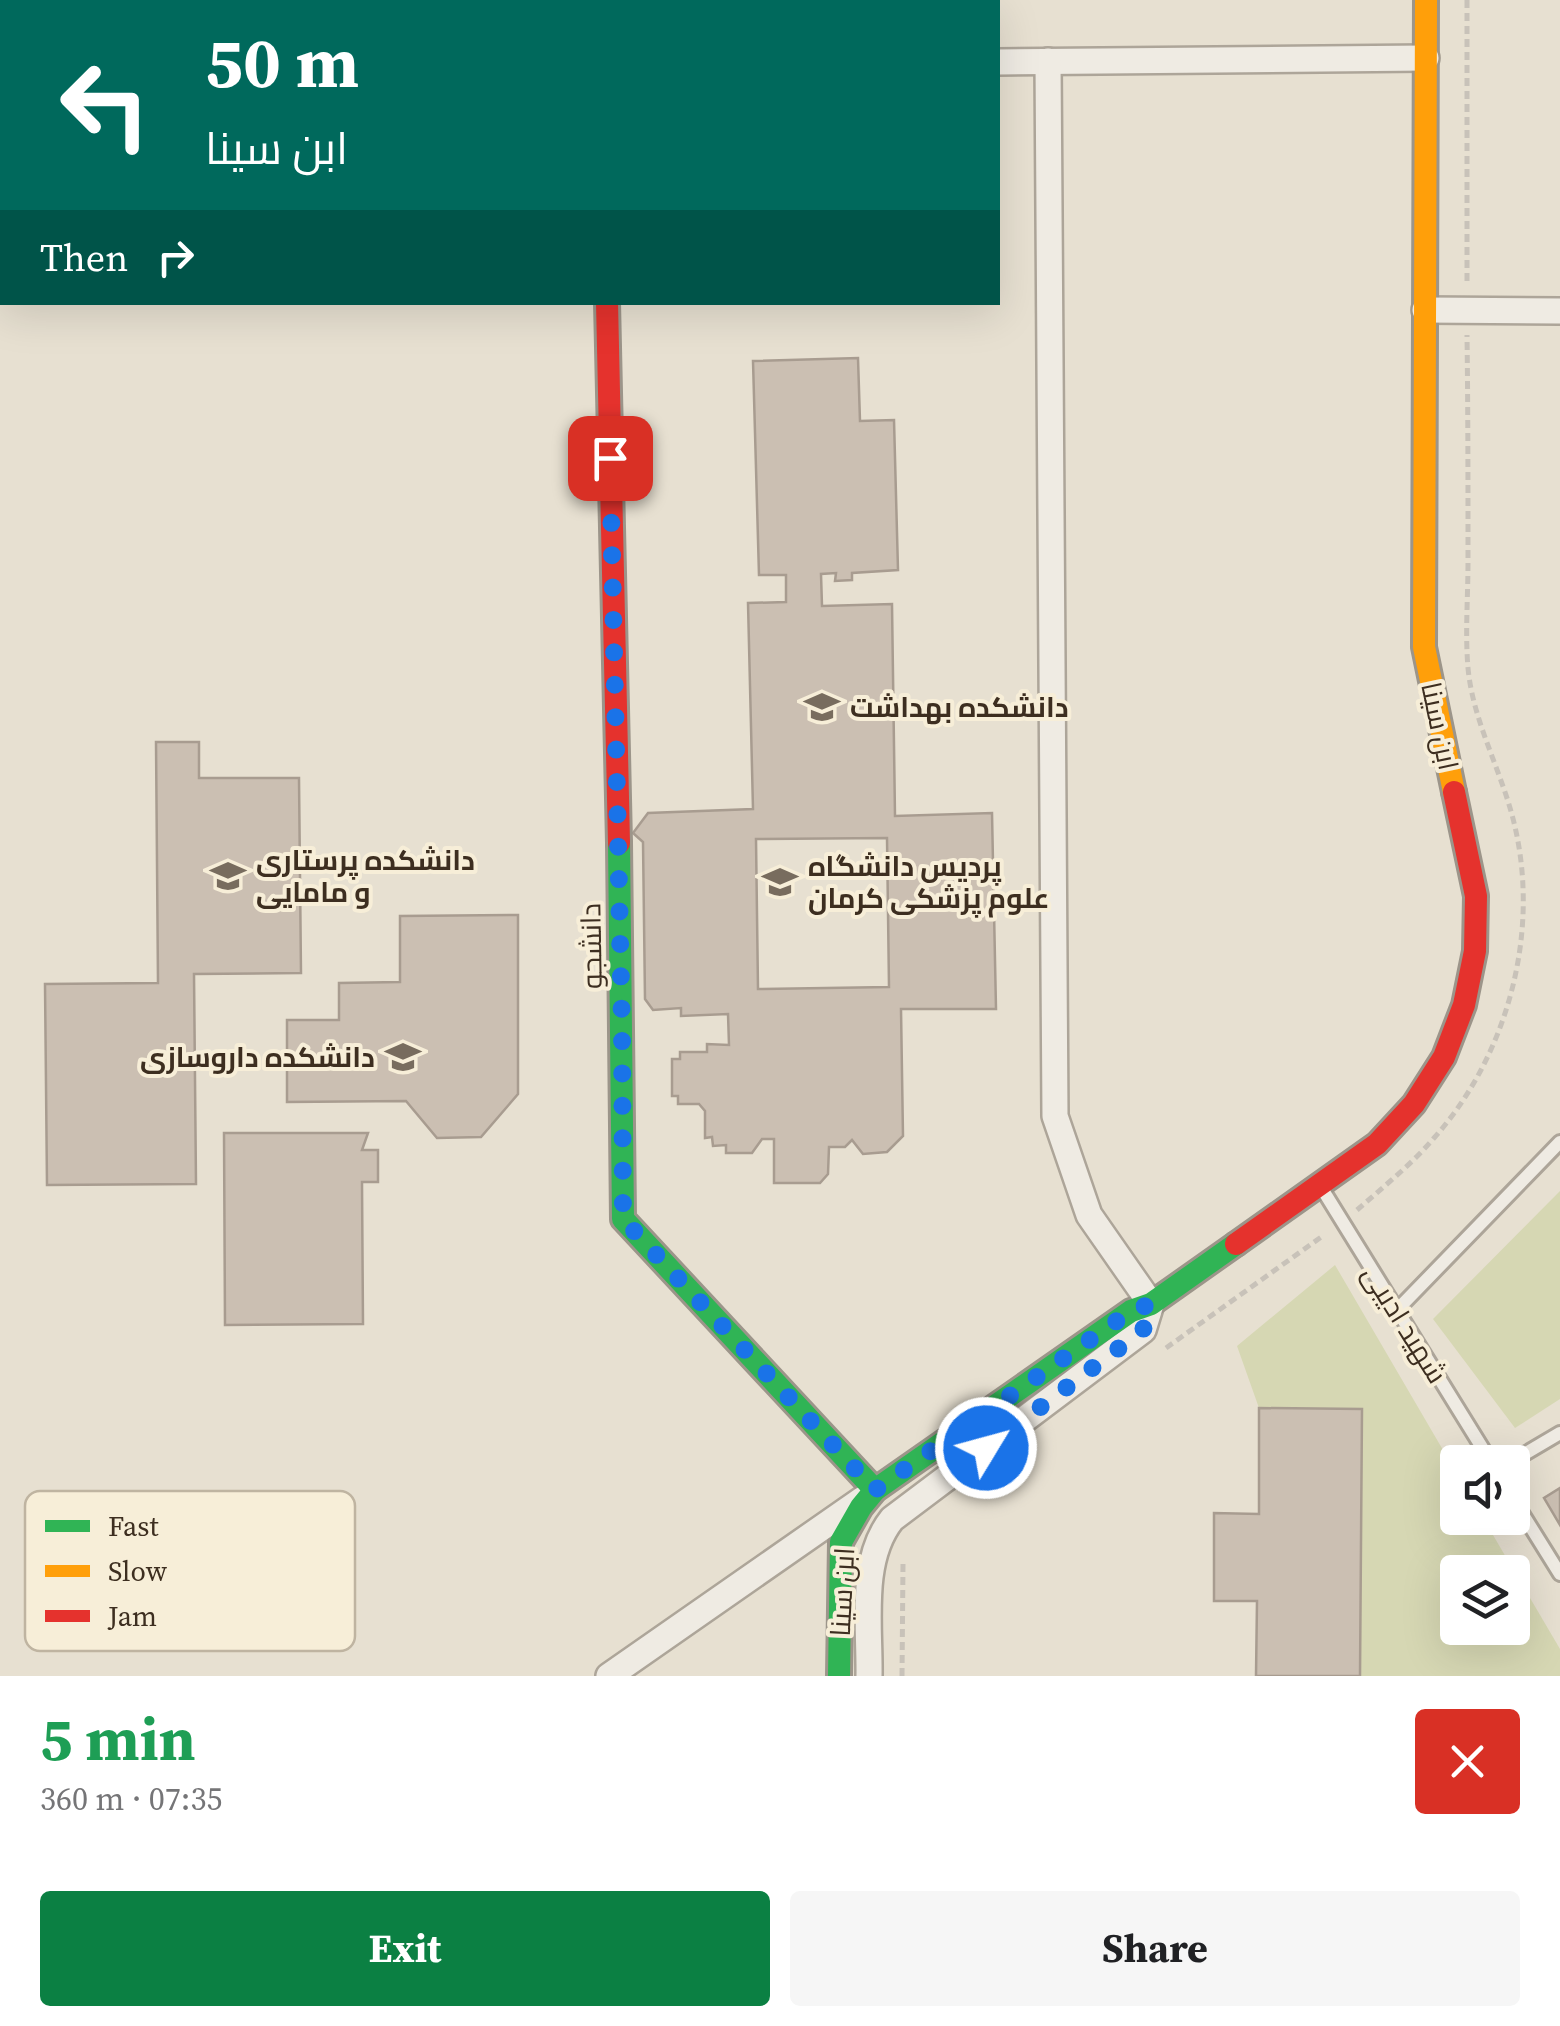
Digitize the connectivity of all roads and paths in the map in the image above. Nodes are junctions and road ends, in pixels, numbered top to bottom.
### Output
1 (1426, 0) edge
2 (1467, 0) edge
3 (1426, 58) junction
4 (1000, 62) edge
5 (1048, 62) junction
6 (607, 305) edge
7 (1426, 310) junction
8 (1467, 310) junction
9 (1560, 311) edge
10 (1560, 1142) edge
11 (1320, 1185) junction
12 (1342, 1222) junction
13 (1151, 1304) junction
14 (1397, 1310) junction
15 (1160, 1352) dead end
16 (1560, 1433) edge
17 (1480, 1445) edge
18 (1530, 1450) edge
19 (875, 1490) junction
20 (1530, 1526) edge
21 (903, 1557) dead end
22 (1560, 1574) edge
23 (609, 1676) edge
24 (839, 1676) edge
25 (869, 1676) edge
26 (902, 1676) edge

1 - 3 street, ابن سینا
2 - 8 path
3 - 5 street
3 - 7 street, ابن سینا
4 - 5 street
5 - 13 street
6 - 19 street, دانشجو
7 - 8 street
7 - 11 street, ابن سینا
8 - 9 street
8 - 12 path
10 - 14 lane
11 - 12 lane, شهید ادیبی
11 - 13 street, ابن سینا
12 - 14 lane, شهید ادیبی
12 - 15 path
13 - 19 street, ابن سینا
13 - 25 street, ابن سینا
14 - 17 lane, شهید ادیبی
16 - 18 lane
19 - 23 street
19 - 24 street, ابن سینا
20 - 22 lane
21 - 26 path

